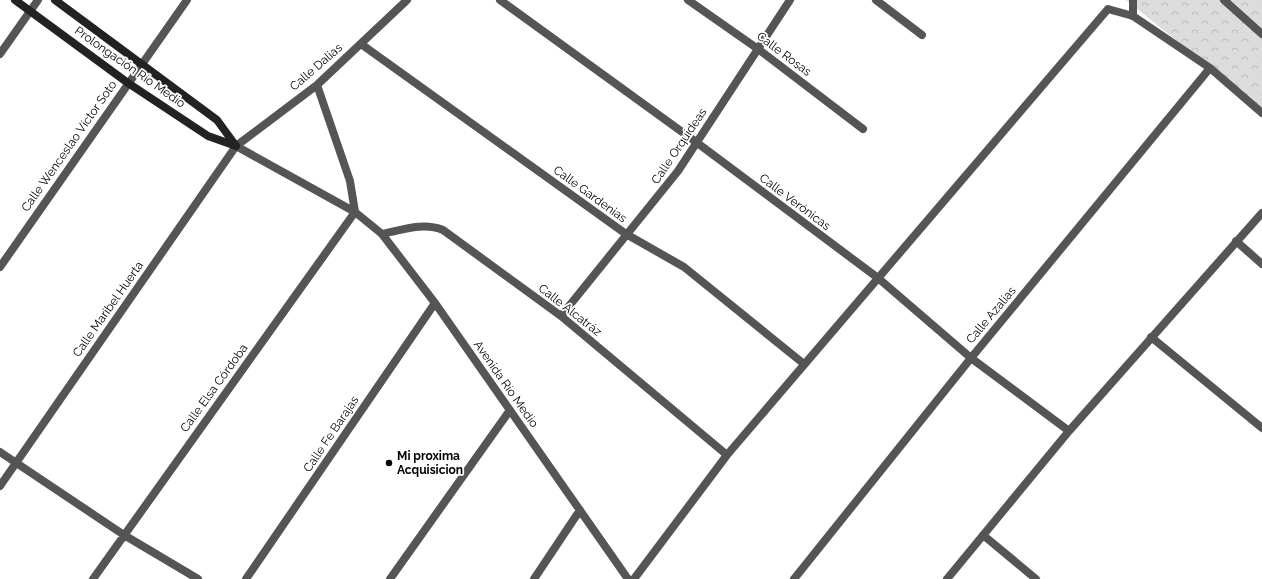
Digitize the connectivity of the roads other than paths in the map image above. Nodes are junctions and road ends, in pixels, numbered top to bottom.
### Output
1 (15, 0) edge
2 (38, 0) edge
3 (55, 0) edge
4 (187, 0) edge
5 (407, 0) edge
6 (500, 0) edge
7 (688, 0) edge
8 (790, 0) edge
9 (876, 0) edge
10 (1133, 0) edge
11 (1224, 0) edge
12 (31, 11) junction
13 (1133, 16) junction
14 (1262, 34) edge
15 (922, 35) dead end
16 (361, 44) junction
17 (758, 49) junction
18 (0, 54) edge
19 (141, 64) junction
20 (1210, 68) junction
21 (128, 83) junction
22 (317, 85) junction
23 (1262, 113) edge
24 (863, 129) dead end
25 (696, 142) junction
26 (236, 146) junction
27 (355, 212) junction
28 (1262, 213) edge
29 (382, 234) junction
30 (626, 234) junction
31 (1236, 241) junction
32 (1262, 264) edge
33 (0, 267) edge
34 (878, 278) junction
35 (435, 303) junction
36 (561, 316) junction
37 (1151, 337) junction
38 (971, 358) junction
39 (804, 364) junction
40 (510, 410) junction
41 (1262, 428) edge
42 (1069, 431) junction
43 (0, 452) edge
44 (727, 455) junction
45 (15, 464) junction
46 (0, 486) edge
47 (580, 510) junction
48 (124, 535) junction
49 (983, 535) junction
50 (93, 579) edge
51 (198, 579) edge
52 (246, 579) edge
53 (390, 579) edge
54 (534, 579) edge
55 (628, 579) edge
56 (634, 579) edge
57 (794, 579) edge
58 (947, 579) edge
59 (1036, 579) edge

1 - 12 street, Prolongación Río Medio
2 - 12 street
3 - 19 street, Prolongación Río Medio
4 - 19 street, Calle Wenceslao Víctor Soto
5 - 16 street, Calle Dalias
6 - 25 street, Calle Verónicas
7 - 17 street, Calle Rosas
8 - 17 street, Calle Orquídeas
9 - 15 street
10 - 13 street
11 - 14 street
12 - 18 street
12 - 21 street, Prolongación Río Medio
13 - 20 street
13 - 34 street
16 - 22 street, Calle Dalias
16 - 30 street, Calle Gardenias
17 - 24 street, Calle Rosas
17 - 25 street, Calle Orquídeas
19 - 21 street, Calle Wenceslao Víctor Soto
19 - 26 street, Prolongación Río Medio
20 - 23 street
20 - 38 street, Calle Azalias
21 - 26 street, Prolongación Río Medio
21 - 33 street, Calle Wenceslao Víctor Soto
22 - 26 street, Calle Dalias
22 - 27 street
25 - 30 street, Calle Orquídeas
25 - 34 street, Calle Verónicas
26 - 27 street, Prolongación Río Medio
26 - 45 street, Calle Maribel Huerta
27 - 29 street, Avenida Río Medio
27 - 48 street, Calle Elsa Córdoba
28 - 31 street
29 - 35 street, Avenida Río Medio
29 - 36 street, Calle Alcatráz
30 - 36 street, Calle Orquídeas
30 - 39 street, Calle Gardenias
31 - 32 street
31 - 37 street
34 - 38 street, Calle Verónicas
34 - 39 street
35 - 40 street, Avenida Río Medio
35 - 52 street, Calle Fe Barajas
36 - 44 street, Calle Alcatráz
37 - 41 street
37 - 42 street
38 - 42 street, Calle Verónicas
38 - 57 street, Calle Azalias
39 - 44 street
40 - 47 street, Avenida Río Medio
40 - 53 street
42 - 49 street
43 - 45 street
44 - 56 street
45 - 46 street, Calle Maribel Huerta
45 - 48 street
47 - 54 street
47 - 55 street, Avenida Río Medio
48 - 50 street, Calle Elsa Córdoba
48 - 51 street
49 - 58 street
49 - 59 street

